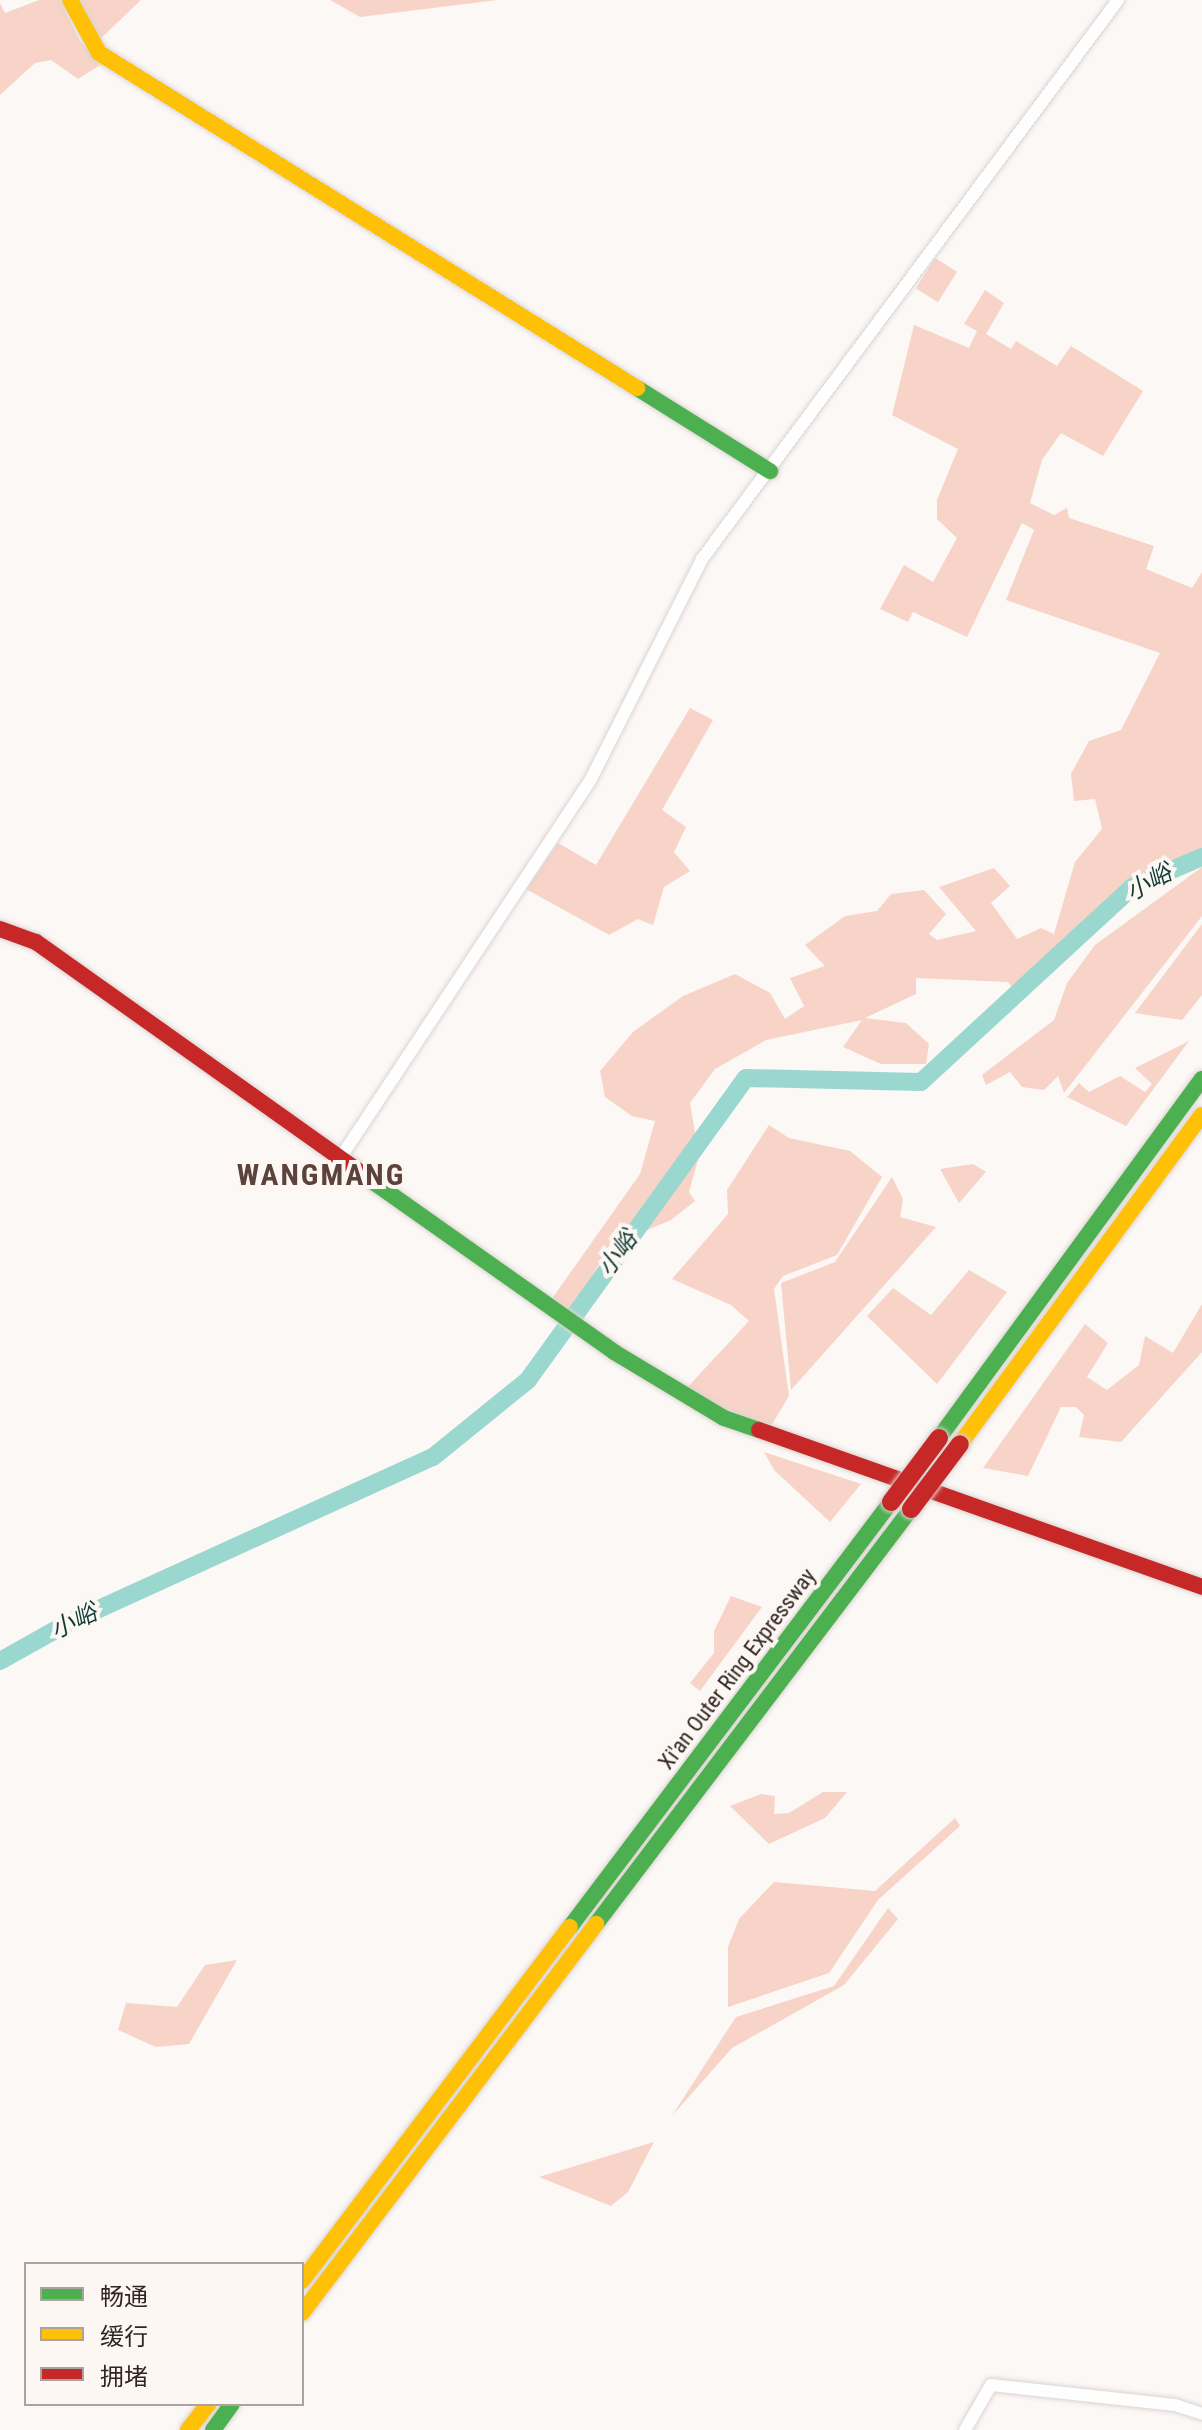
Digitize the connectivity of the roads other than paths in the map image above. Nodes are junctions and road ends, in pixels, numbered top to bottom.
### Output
1 (70, 0) edge
2 (1118, 0) edge
3 (770, 471) junction
4 (0, 929) edge
5 (1202, 1079) edge
6 (1202, 1115) edge
7 (341, 1157) junction
8 (1202, 1587) edge
9 (304, 2278) edge
10 (304, 2310) edge
11 (206, 2406) edge
12 (231, 2406) edge
13 (1202, 2414) edge
14 (188, 2430) edge
15 (213, 2430) edge
16 (965, 2430) edge

1 - 3 main road
2 - 3 street
3 - 7 street
4 - 7 main road
5 - 9 main road, Xi'an Outer Ring Expressway, bridge
6 - 10 main road, Xi'an Outer Ring Expressway, bridge
7 - 8 main road
11 - 14 main road
12 - 15 main road
13 - 16 street

